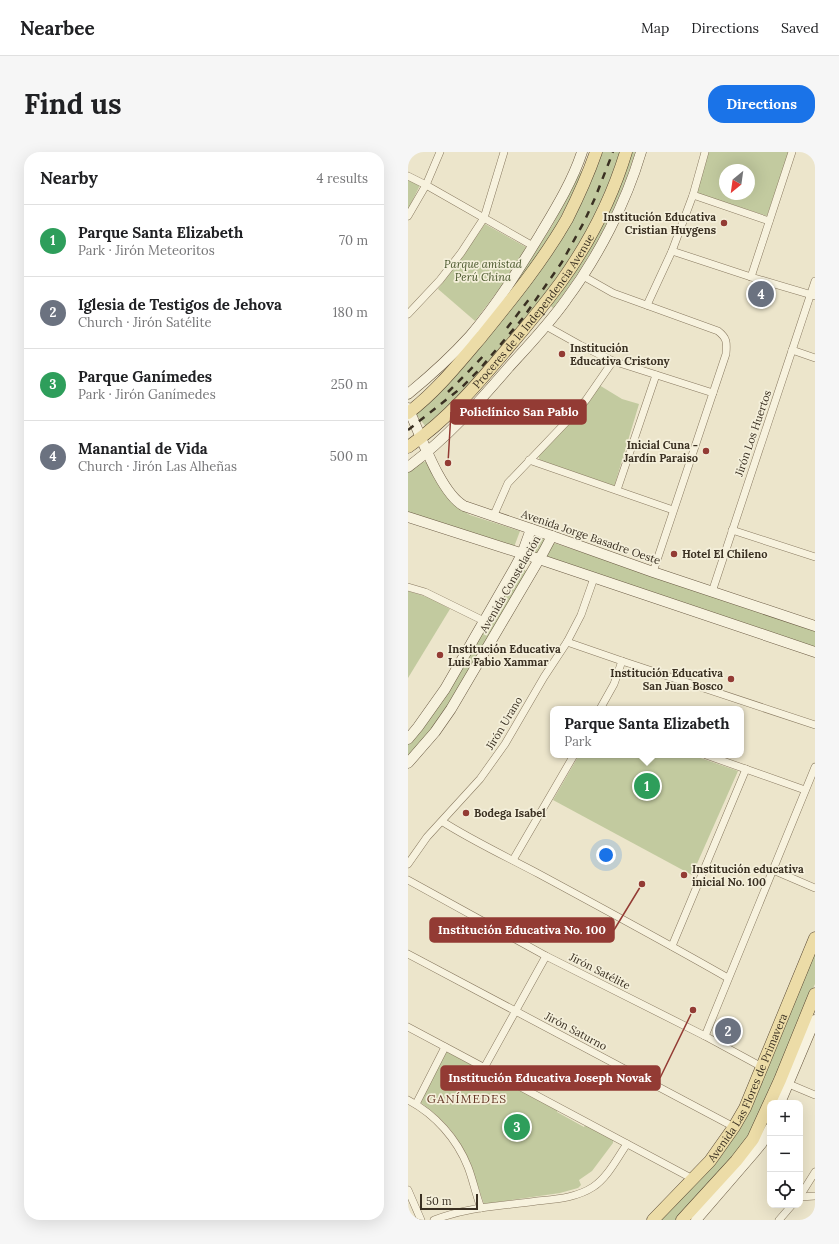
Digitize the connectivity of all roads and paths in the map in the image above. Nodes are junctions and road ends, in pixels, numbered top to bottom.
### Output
1 (440, 152) edge
2 (504, 152) edge
3 (582, 152) edge
4 (596, 152) edge
5 (626, 152) edge
6 (641, 152) edge
7 (705, 152) edge
8 (792, 152) edge
9 (408, 176) edge
10 (426, 185) junction
11 (693, 195) junction
12 (408, 216) edge
13 (484, 218) junction
14 (769, 221) junction
15 (533, 246) junction
16 (672, 251) junction
17 (583, 276) junction
18 (751, 277) junction
19 (815, 281) edge
20 (813, 295) edge
21 (647, 306) junction
22 (409, 311) edge
23 (546, 326) junction
24 (792, 350) junction
25 (815, 358) edge
26 (614, 361) junction
27 (656, 375) junction
28 (713, 393) junction
29 (408, 394) edge
30 (409, 411) edge
31 (421, 438) junction
32 (408, 447) edge
33 (428, 452) junction
34 (529, 460) junction
35 (408, 467) edge
36 (617, 490) junction
37 (673, 510) junction
38 (408, 517) edge
39 (493, 517) junction
40 (531, 529) junction
41 (732, 530) junction
42 (552, 536) junction
43 (522, 554) junction
44 (815, 557) edge
45 (539, 559) junction
46 (653, 572) junction
47 (594, 578) junction
48 (408, 587) edge
49 (712, 592) junction
50 (484, 621) junction
51 (815, 626) edge
52 (567, 642) junction
53 (815, 652) edge
54 (622, 661) junction
55 (602, 706) edge
56 (815, 725) edge
57 (408, 738) edge
58 (572, 758) edge
59 (715, 758) edge
60 (408, 763) edge
61 (815, 767) edge
62 (746, 769) junction
63 (805, 790) junction
64 (443, 822) junction
65 (513, 860) junction
66 (408, 864) edge
67 (773, 870) junction
68 (408, 880) edge
69 (815, 888) edge
70 (815, 938) edge
71 (672, 946) junction
72 (408, 954) edge
73 (546, 956) junction
74 (728, 978) junction
75 (815, 994) edge
76 (516, 1012) junction
77 (408, 1027) edge
78 (811, 1027) edge
79 (705, 1036) junction
80 (445, 1047) junction
81 (762, 1067) junction
82 (484, 1068) junction
83 (784, 1082) junction
84 (815, 1095) edge
85 (408, 1100) edge
86 (781, 1100) edge
87 (416, 1104) junction
88 (734, 1127) junction
89 (767, 1134) edge
90 (627, 1144) junction
91 (815, 1172) edge
92 (693, 1179) junction
93 (408, 1190) edge
94 (803, 1191) edge
95 (803, 1196) edge
96 (815, 1196) edge
97 (481, 1208) junction
98 (789, 1208) edge
99 (421, 1220) edge
100 (434, 1220) edge
101 (653, 1220) edge
102 (682, 1220) edge
103 (696, 1220) edge
104 (778, 1220) edge

1 - 10 street
2 - 13 street
3 - 15 main road
4 - 30 main road, Proceres de la Independencia Avenue
5 - 31 main road, Proceres de la Independencia Avenue
6 - 17 main road
7 - 11 street
8 - 14 street
9 - 10 street
10 - 12 street
10 - 13 street
11 - 14 street
11 - 16 street
13 - 15 street
13 - 22 street
14 - 18 street
15 - 29 main road
16 - 18 street
16 - 21 street
17 - 21 street
17 - 23 main road
18 - 20 street
19 - 20 street, Jirón Los Huertos
20 - 24 street, Jirón Los Huertos
21 - 28 street
23 - 26 street
23 - 33 main road
24 - 25 street
24 - 41 street, Jirón Los Huertos
26 - 27 street
26 - 34 street
27 - 28 street
27 - 36 street
28 - 37 street
30 - 31 main road, Avenida Jorge Basadre Oeste
31 - 32 main road, Proceres de la Independencia Avenue
31 - 33 main road, Avenida Jorge Basadre Oeste
33 - 35 main road
33 - 39 main road, Avenida Jorge Basadre Oeste
34 - 36 street
34 - 39 street
36 - 37 street
37 - 46 street
38 - 43 main road
39 - 40 main road, Avenida Jorge Basadre Oeste
40 - 42 main road, Avenida Jorge Basadre Oeste
40 - 43 main road, Avenida Constelación
41 - 44 street
41 - 49 street, Jirón Los Huertos
42 - 45 main road, Avenida Constelación
42 - 46 main road, Avenida Jorge Basadre Oeste
43 - 45 main road
43 - 50 main road, Avenida Constelación
45 - 47 main road
45 - 60 main road, Avenida Constelación
46 - 49 main road, Avenida Jorge Basadre Oeste
47 - 52 street, Jirón Urano
47 - 53 main road
48 - 50 street
49 - 51 main road, Avenida Jorge Basadre Oeste
50 - 57 main road, Avenida Constelación
52 - 54 street
52 - 64 street, Jirón Urano
54 - 55 street
54 - 56 street
58 - 65 street
59 - 62 street
61 - 63 street
62 - 63 street
62 - 71 street
63 - 67 street
64 - 65 street
64 - 66 street, Jirón Urano
65 - 71 street
67 - 69 street
67 - 74 street
68 - 73 street, Jirón Satélite
70 - 81 main road, Avenida Las Flores de Primavera
71 - 74 street
72 - 76 street, Jirón Saturno
73 - 76 street
73 - 79 street, Jirón Satélite
74 - 79 street
75 - 78 main road, Avenida Las Flores de Primavera
76 - 82 street
76 - 88 street, Jirón Saturno
77 - 80 street
78 - 83 main road, Avenida Las Flores de Primavera
79 - 81 street, Jirón Satélite
80 - 82 street
80 - 87 street
81 - 88 main road, Avenida Las Flores de Primavera
82 - 90 street
83 - 84 street
83 - 86 main road
83 - 102 main road, Avenida Las Flores de Primavera
85 - 87 street
87 - 97 street
88 - 92 main road, Avenida Las Flores de Primavera
89 - 103 main road
90 - 92 street
90 - 97 street
91 - 94 street
92 - 101 main road, Avenida Las Flores de Primavera
93 - 99 street
95 - 96 street
97 - 100 street
98 - 104 street

